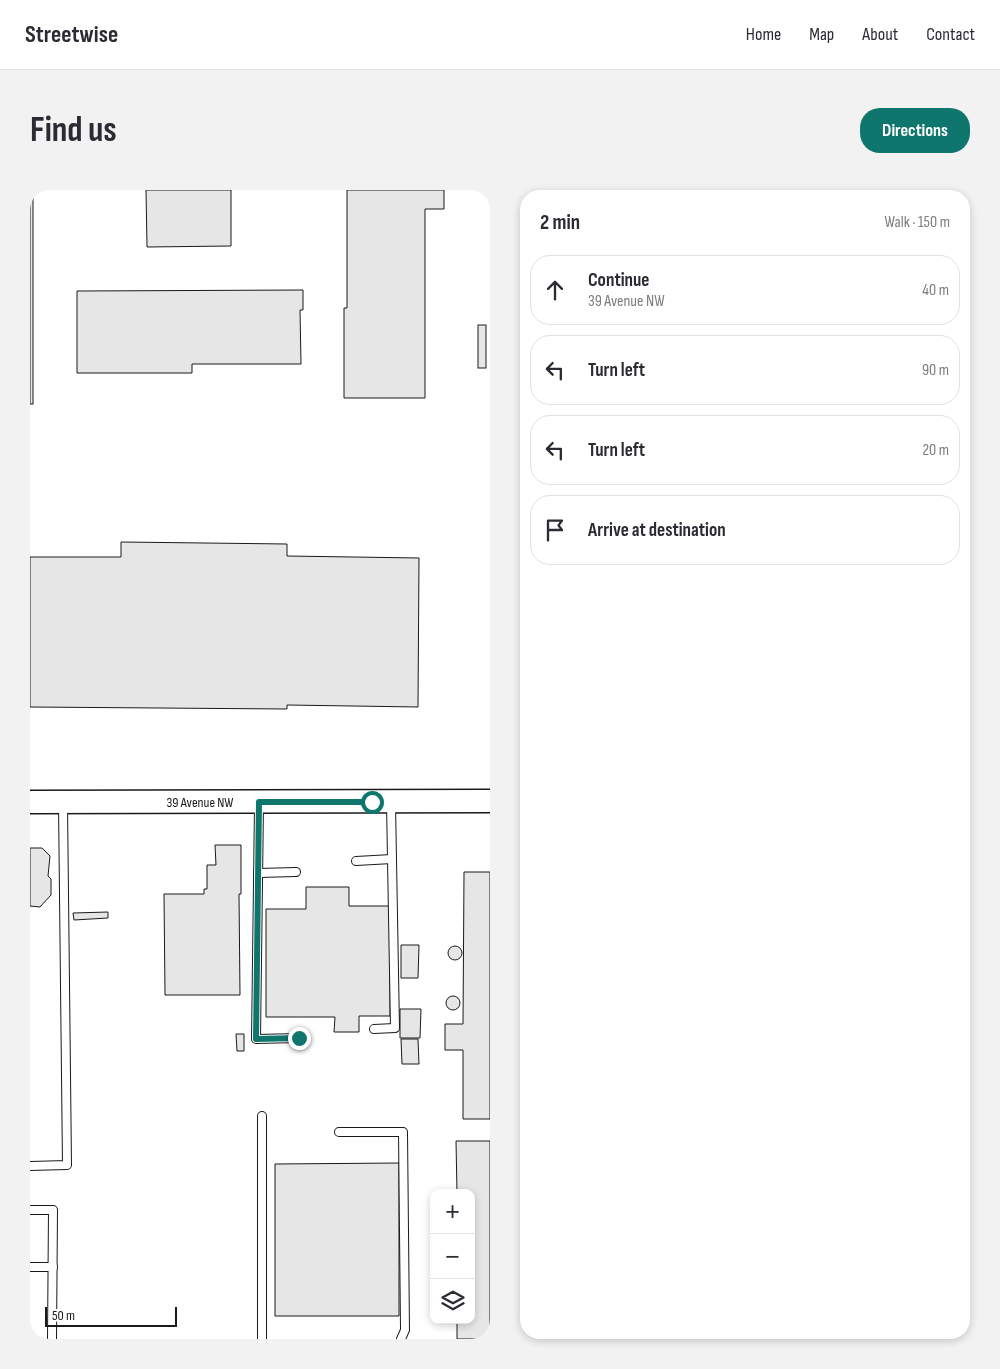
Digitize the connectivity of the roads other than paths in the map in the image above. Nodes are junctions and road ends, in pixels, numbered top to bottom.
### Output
1 (391, 801) junction
2 (490, 801) edge
3 (30, 802) edge
4 (63, 802) junction
5 (259, 802) junction
6 (392, 860) junction
7 (356, 861) dead end
8 (296, 872) dead end
9 (258, 873) junction
10 (374, 1029) dead end
11 (299, 1038) dead end
12 (262, 1116) dead end
13 (339, 1132) dead end
14 (30, 1166) edge
15 (30, 1210) edge
16 (30, 1267) edge
17 (52, 1267) junction
18 (52, 1339) edge
19 (262, 1339) edge
20 (401, 1339) edge

1 - 2 street, 39 Avenue NW
1 - 5 street, 39 Avenue NW
1 - 6 lane
3 - 4 street, 39 Avenue NW
4 - 5 street, 39 Avenue NW
4 - 14 lane
5 - 9 lane
6 - 7 lane
6 - 10 lane
8 - 9 lane
9 - 11 lane
12 - 19 lane
13 - 20 lane
15 - 17 lane
16 - 17 lane
17 - 18 lane

